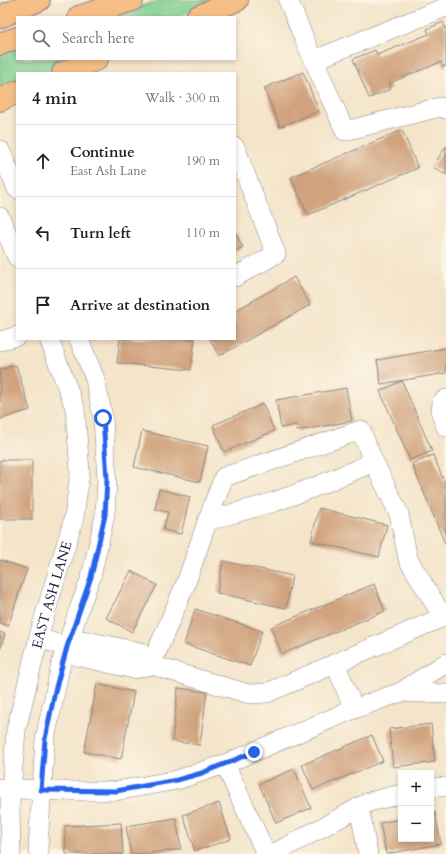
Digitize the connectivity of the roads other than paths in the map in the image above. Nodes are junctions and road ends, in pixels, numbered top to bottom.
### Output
1 (40, 0) edge
2 (132, 0) edge
3 (237, 0) edge
4 (288, 0) edge
5 (446, 7) edge
6 (82, 16) edge
7 (198, 16) edge
8 (0, 17) edge
9 (16, 38) edge
10 (0, 44) edge
11 (95, 60) edge
12 (314, 60) junction
13 (65, 72) edge
14 (16, 92) edge
15 (0, 100) edge
16 (446, 109) edge
17 (0, 150) edge
18 (236, 150) edge
19 (16, 187) edge
20 (0, 217) edge
21 (16, 255) edge
22 (236, 276) edge
23 (16, 336) edge
24 (49, 340) edge
25 (79, 340) edge
26 (0, 341) edge
27 (446, 399) edge
28 (446, 427) edge
29 (374, 462) junction
30 (207, 522) junction
31 (39, 638) junction
32 (67, 647) junction
33 (335, 663) junction
34 (446, 663) edge
35 (151, 665) junction
36 (401, 692) junction
37 (446, 694) edge
38 (354, 709) junction
39 (225, 764) junction
40 (434, 787) edge
41 (446, 787) edge
42 (6, 788) edge
43 (41, 790) junction
44 (398, 795) edge
45 (359, 807) junction
46 (11, 854) edge
47 (39, 854) edge
48 (266, 854) edge
49 (273, 854) edge
50 (368, 854) edge

1 - 8 main road
2 - 6 main road
3 - 7 main road
4 - 12 street
5 - 12 street
9 - 10 main road
11 - 13 main road
12 - 16 street
14 - 15 main road
17 - 19 street
18 - 22 street
20 - 21 street
23 - 26 street
24 - 31 street, EAST ASH LANE
25 - 32 street, EAST ASH LANE
27 - 28 street
29 - 30 street
29 - 30 street
29 - 33 street
30 - 35 street
31 - 32 street
31 - 42 street, EAST ASH LANE
32 - 35 street
32 - 43 street, EAST ASH LANE
33 - 35 street
33 - 38 street
34 - 36 street
36 - 37 street
36 - 38 street
38 - 39 street
39 - 43 street
39 - 48 street
40 - 41 street
42 - 43 street
42 - 46 street, EAST ASH LANE
43 - 47 street, EAST ASH LANE
44 - 45 street
45 - 49 street
45 - 50 street

